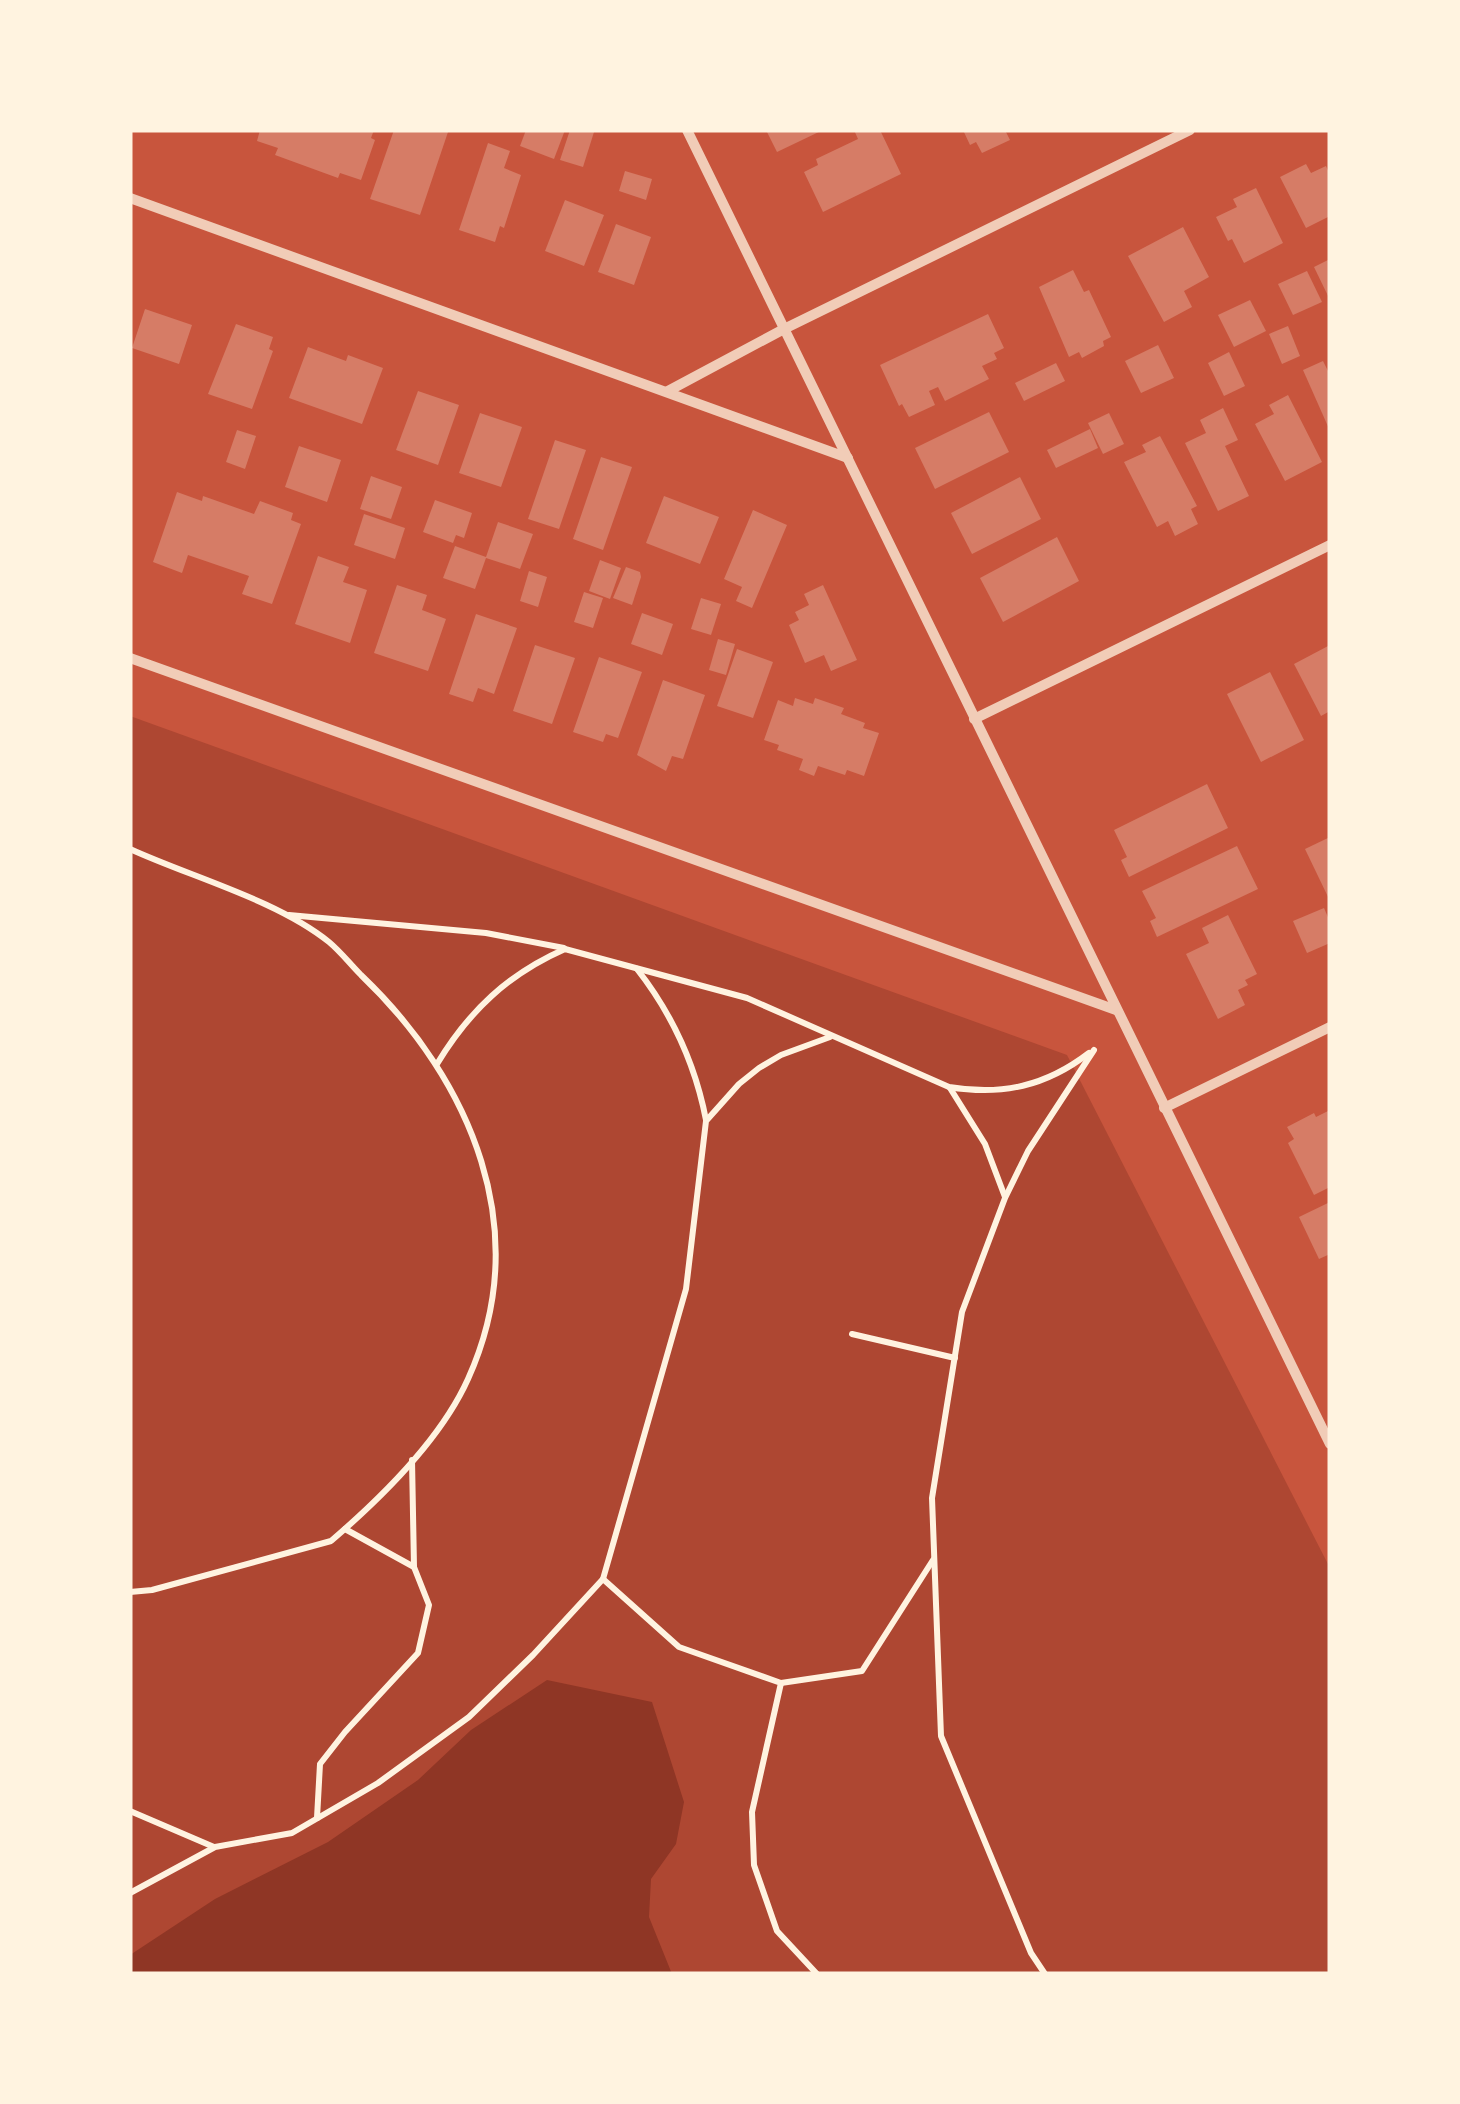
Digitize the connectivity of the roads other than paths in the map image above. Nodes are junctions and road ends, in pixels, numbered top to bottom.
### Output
1 (687, 130) edge
2 (1190, 130) edge
3 (130, 198) edge
4 (784, 329) junction
5 (668, 391) junction
6 (848, 458) junction
7 (1330, 545) edge
8 (130, 658) edge
9 (974, 719) junction
10 (1116, 1010) junction
11 (1330, 1027) edge
12 (1164, 1108) junction
13 (1330, 1444) edge

1 - 4 street
2 - 4 street
3 - 5 street
4 - 5 street
4 - 6 street
5 - 6 street
6 - 9 street
7 - 9 street
8 - 10 street
9 - 10 street
10 - 12 street
11 - 12 street
12 - 13 street

